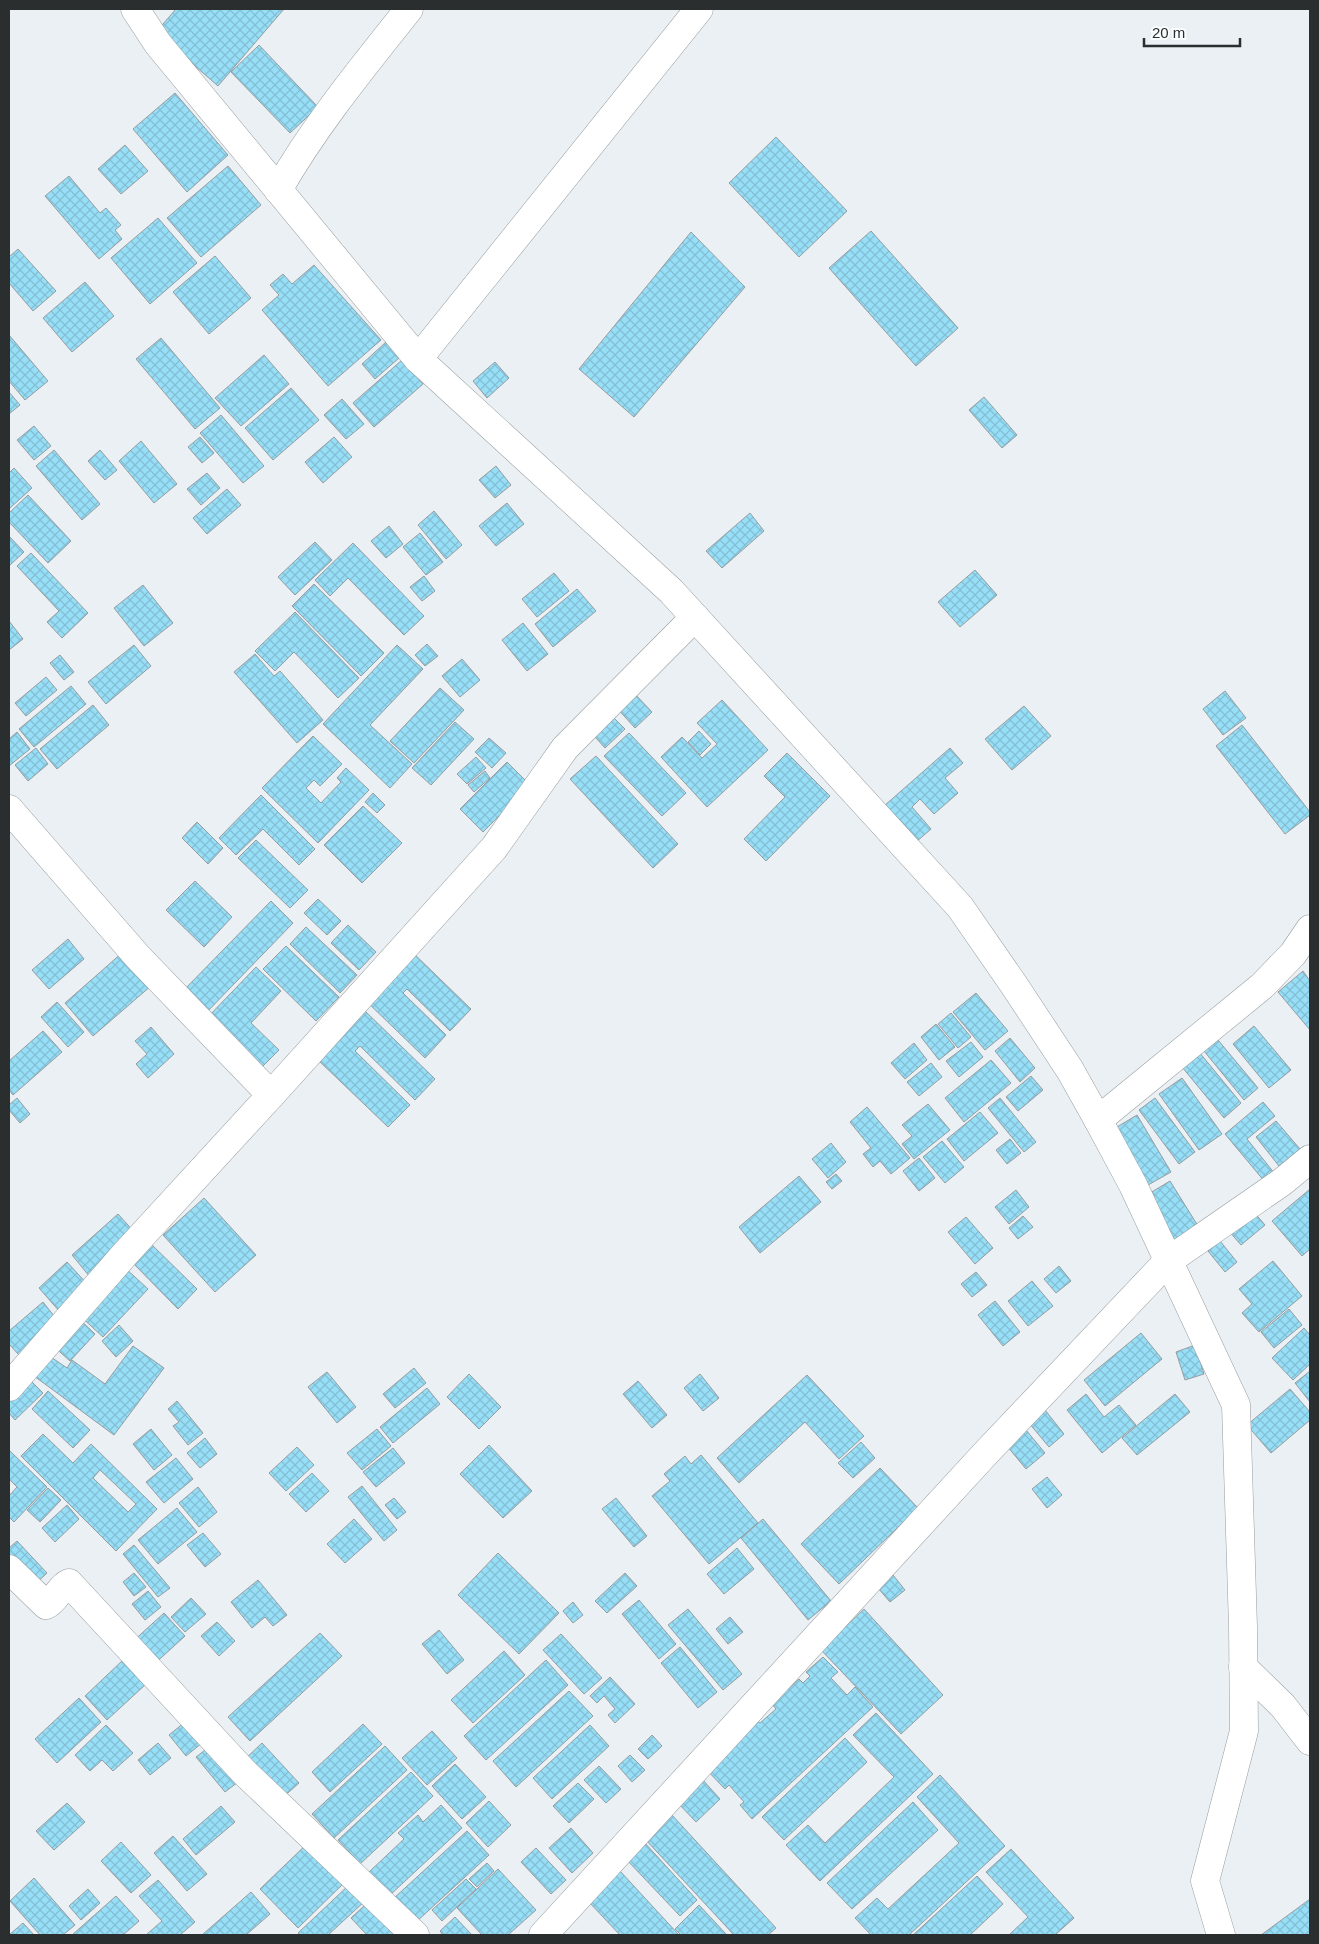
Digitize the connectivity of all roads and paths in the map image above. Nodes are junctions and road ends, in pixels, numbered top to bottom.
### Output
1 (135, 9) edge
2 (409, 9) edge
3 (699, 9) edge
4 (278, 190) junction
5 (418, 359) junction
6 (695, 617) junction
7 (9, 809) edge
8 (1310, 929) edge
9 (271, 1095) junction
10 (1098, 1120) junction
11 (1310, 1159) edge
12 (1168, 1261) junction
13 (9, 1387) edge
14 (9, 1569) edge
15 (1243, 1667) junction
16 (1310, 1741) edge
17 (415, 1935) edge
18 (543, 1935) edge
19 (1220, 1935) edge

1 - 4 street
2 - 4 street
3 - 5 street
4 - 5 street
5 - 6 street
6 - 9 street
6 - 10 street
7 - 9 street
8 - 10 street
9 - 13 street
10 - 12 street
11 - 12 street
12 - 15 street
12 - 18 street
14 - 17 street
15 - 16 street
15 - 19 street

